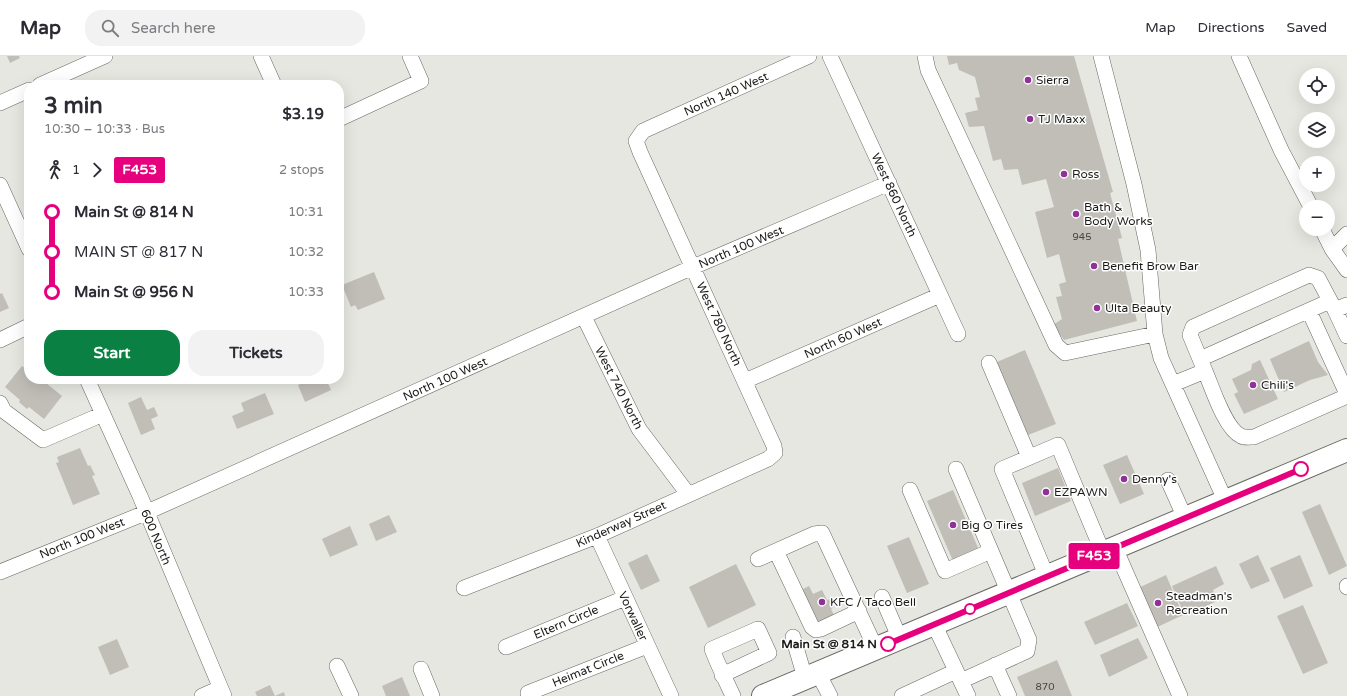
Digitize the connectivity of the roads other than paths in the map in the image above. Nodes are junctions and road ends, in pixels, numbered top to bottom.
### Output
1 (105, 56) edge
2 (261, 56) edge
3 (410, 56) edge
4 (809, 56) edge
5 (830, 56) edge
6 (924, 56) edge
7 (1101, 56) edge
8 (1239, 56) edge
9 (51, 80) edge
10 (272, 80) edge
11 (24, 92) edge
12 (0, 103) edge
13 (344, 117) edge
14 (643, 131) joint
15 (889, 183) junction
16 (0, 185) edge
17 (1307, 200) edge
18 (1347, 234) edge
19 (1326, 236) edge
20 (24, 238) edge
21 (1332, 249) junction
22 (693, 267) junction
23 (1347, 270) edge
24 (940, 295) junction
25 (1337, 305) edge
26 (1309, 311) junction
27 (584, 317) junction
28 (24, 328) edge
29 (958, 334) dead end
30 (1155, 334) junction
31 (1347, 336) edge
32 (0, 340) edge
33 (989, 363) dead end
34 (1203, 365) junction
35 (745, 381) junction
36 (89, 384) edge
37 (1173, 384) junction
38 (1347, 395) edge
39 (0, 403) edge
40 (103, 414) junction
41 (1347, 450) edge
42 (775, 453) joint
43 (1029, 457) junction
44 (956, 469) dead end
45 (1168, 480) dead end
46 (910, 490) dead end
47 (688, 494) junction
48 (1225, 500) junction
49 (145, 512) junction
50 (1184, 518) junction
51 (597, 536) junction
52 (1109, 550) junction
53 (776, 551) junction
54 (991, 551) junction
55 (758, 559) dead end
56 (0, 572) edge
57 (1047, 577) junction
58 (464, 588) dead end
59 (1009, 593) junction
60 (882, 597) dead end
61 (625, 598) junction
62 (859, 611) junction
63 (934, 624) junction
64 (793, 637) dead end
65 (900, 639) junction
66 (647, 646) junction
67 (506, 647) dead end
68 (876, 649) junction
69 (995, 665) junction
70 (337, 666) dead end
71 (421, 669) dead end
72 (722, 675) dead end
73 (812, 676) junction
74 (958, 676) junction
75 (222, 692) edge
76 (528, 693) dead end
77 (202, 696) edge
78 (351, 696) edge
79 (432, 696) edge
80 (670, 696) edge
81 (734, 696) edge
82 (763, 696) edge
83 (830, 696) edge
84 (902, 696) edge
85 (968, 696) edge
86 (1009, 696) edge
87 (1180, 696) edge

1 - 9 street
2 - 10 street
3 - 13 street
4 - 14 street, North 140 West
5 - 15 street, West 860 North
6 - 30 street
7 - 30 street
8 - 17 street
11 - 12 street
14 - 22 street, West 780 North
15 - 22 street, North 100 West
15 - 24 street, West 860 North
16 - 20 street
18 - 21 street
19 - 21 street
21 - 23 street
22 - 27 street, North 100 West
22 - 35 street, West 780 North
24 - 29 street, West 860 North
24 - 35 street, North 60 West
25 - 26 street
25 - 31 street
25 - 34 street
26 - 34 street
26 - 38 street
27 - 47 street, West 740 North
27 - 49 street, North 100 West
28 - 32 street
30 - 37 street
33 - 43 street
34 - 37 street
34 - 38 street
35 - 42 street, West 780 North
36 - 40 street, 600 North
37 - 48 street
39 - 40 street
40 - 49 street, 600 North
41 - 48 highway
42 - 47 street, Kinderway Street
43 - 52 street
43 - 57 street
44 - 54 street
45 - 50 street
46 - 54 street
47 - 51 street, Kinderway Street
48 - 50 highway
49 - 56 street, North 100 West
49 - 75 street, 600 North
50 - 52 highway
51 - 58 street, Kinderway Street
51 - 61 street, Vorwaller
52 - 57 highway
52 - 87 street
53 - 55 street
53 - 62 street
53 - 62 street
54 - 59 street
57 - 59 highway
59 - 63 highway
59 - 69 street
60 - 65 street
61 - 66 street, Vorwaller
61 - 67 street, Eltern Circle
62 - 68 street
63 - 65 highway
63 - 74 street
64 - 73 street
65 - 68 highway
66 - 76 street, Heimat Circle
66 - 80 street, Vorwaller
68 - 73 highway
69 - 74 street
69 - 86 street
70 - 78 street
71 - 79 street
72 - 81 street
73 - 82 highway
73 - 83 street
74 - 84 street
74 - 85 street
75 - 77 street

